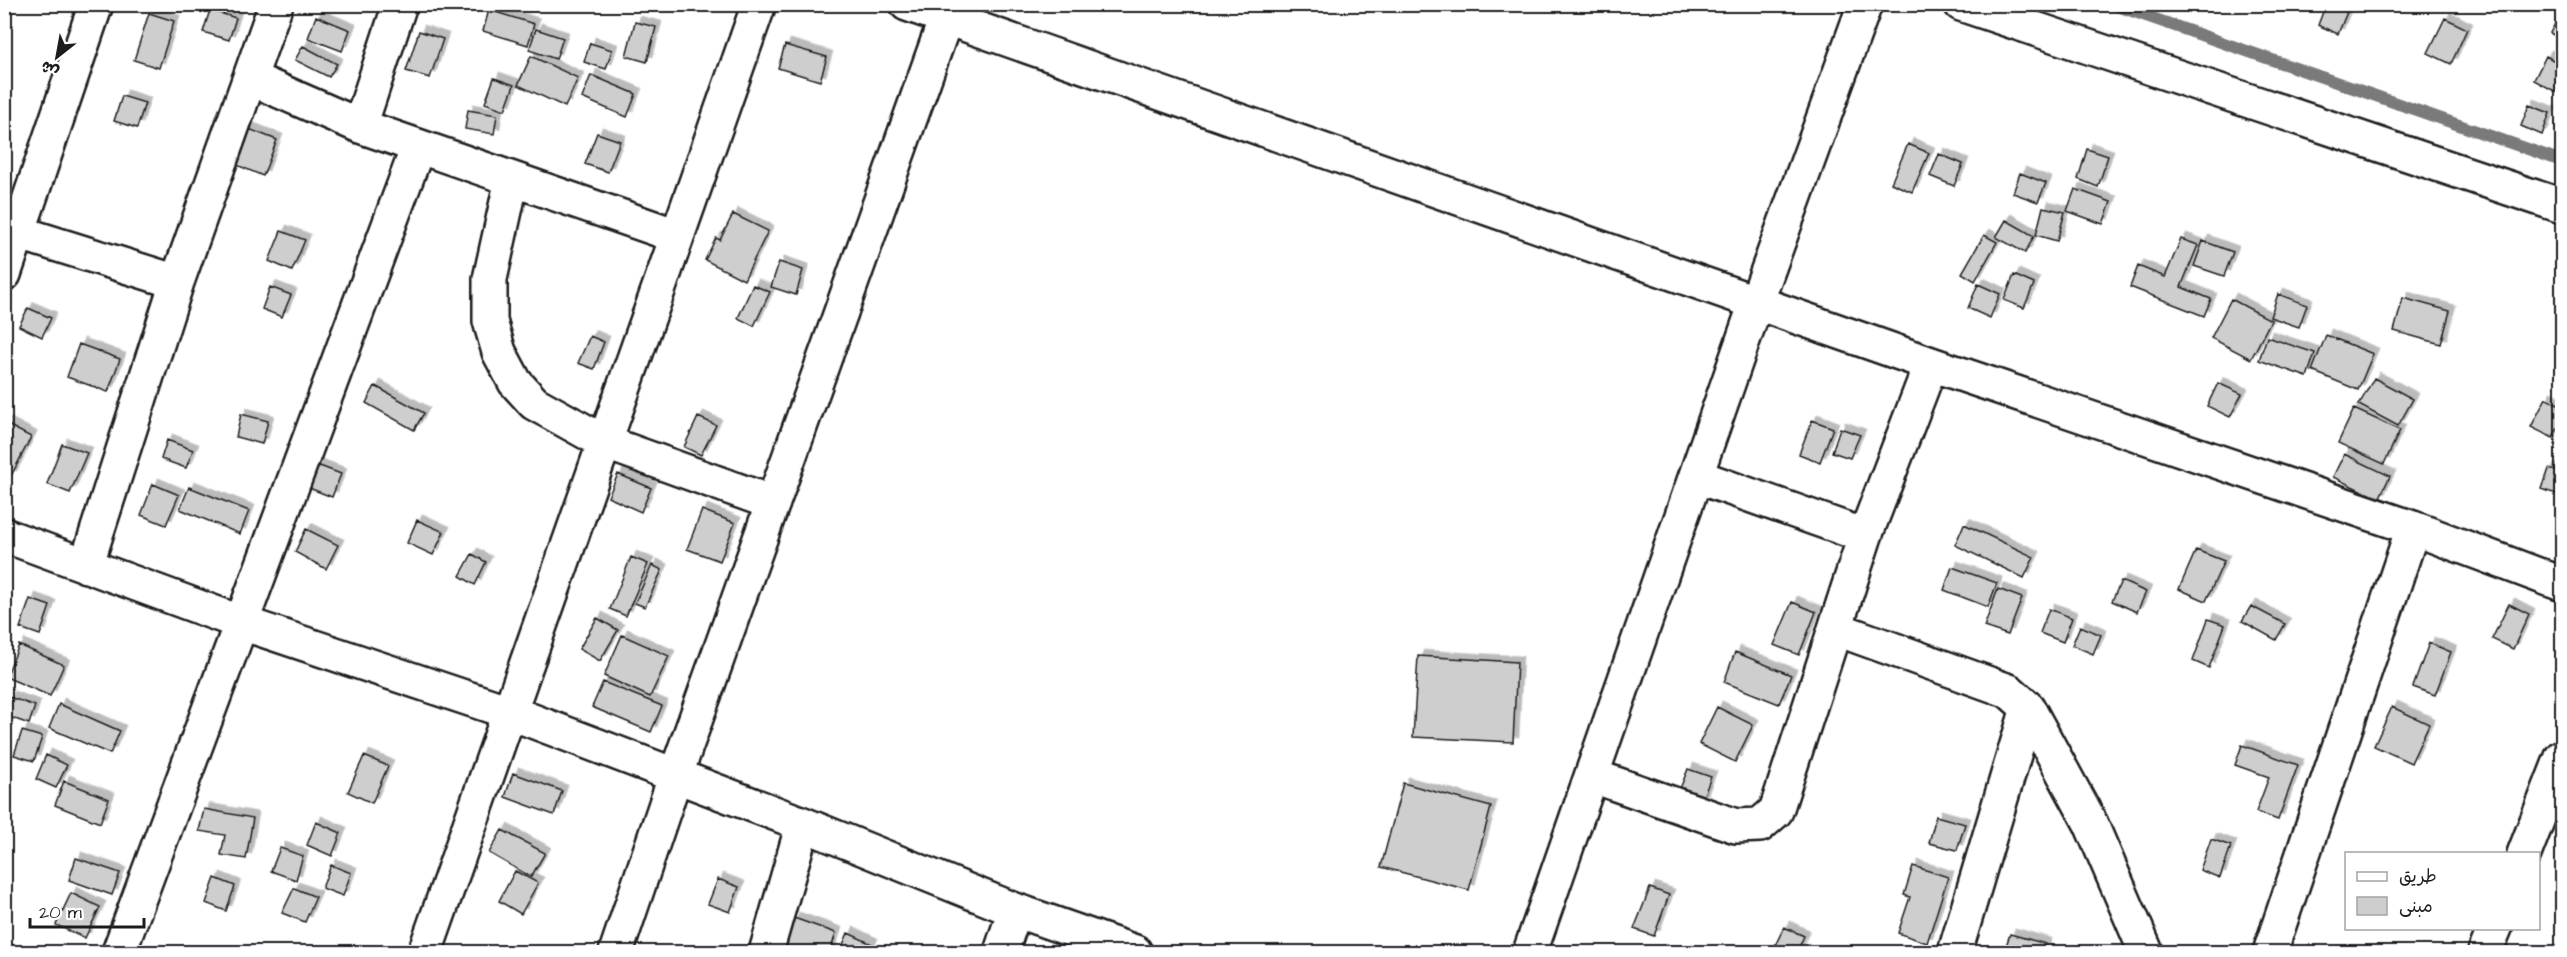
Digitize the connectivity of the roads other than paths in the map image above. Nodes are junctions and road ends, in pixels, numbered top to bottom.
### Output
1 (96, 4) edge
2 (276, 4) edge
3 (400, 4) edge
4 (759, 4) edge
5 (906, 4) edge
6 (1865, 4) edge
7 (1961, 4) edge
8 (948, 11) edge
9 (250, 78) junction
10 (360, 126) junction
11 (418, 147) junction
12 (512, 179) junction
13 (2562, 206) edge
14 (11, 230) edge
15 (677, 236) junction
16 (4, 274) edge
17 (177, 282) junction
18 (1756, 303) junction
19 (1930, 364) junction
20 (604, 442) junction
21 (1696, 476) junction
22 (773, 503) junction
23 (2413, 528) junction
24 (4, 535) edge
25 (1865, 536) junction
26 (86, 566) junction
27 (2562, 584) edge
28 (242, 623) junction
29 (1837, 629) junction
30 (2028, 708) junction
31 (509, 712) junction
32 (2562, 757) edge
33 (1593, 776) junction
34 (675, 777) junction
35 (803, 825) junction
36 (2525, 852) edge
37 (1015, 910) junction
38 (2493, 930) edge
39 (119, 952) edge
40 (425, 952) edge
41 (616, 952) edge
42 (766, 952) edge
43 (1001, 952) edge
44 (1135, 952) edge
45 (1530, 952) edge
46 (1955, 952) edge
47 (2146, 952) edge
48 (2270, 952) edge
49 (2485, 952) edge

1 - 14 street
2 - 9 street
3 - 10 street
4 - 15 street
5 - 8 street
6 - 18 street
7 - 13 street
8 - 18 street
8 - 22 street
9 - 10 street
9 - 17 street
10 - 11 street
11 - 12 street
11 - 28 street
12 - 15 street
12 - 20 street
14 - 16 street
14 - 17 street
15 - 20 street
17 - 26 street
18 - 19 street
18 - 21 street
19 - 23 street
19 - 25 street
20 - 22 street
20 - 31 street
21 - 25 street
21 - 33 street
22 - 34 street
23 - 27 street
23 - 48 street
24 - 26 street
25 - 29 street
26 - 28 street
28 - 31 street
28 - 39 street
29 - 30 street
29 - 33 street
30 - 46 street
30 - 47 street
31 - 34 street
31 - 40 street
32 - 36 street
33 - 45 street
34 - 35 street
34 - 41 street
35 - 37 street
35 - 42 street
37 - 43 street
37 - 44 street
38 - 49 street

